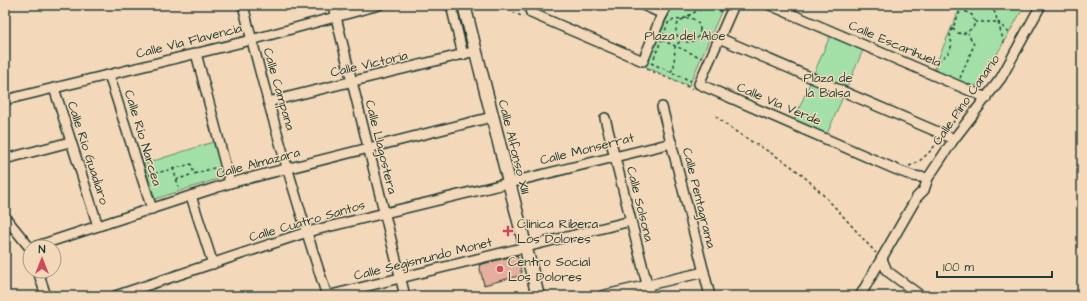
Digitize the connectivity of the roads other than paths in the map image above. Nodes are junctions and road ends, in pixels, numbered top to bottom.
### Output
1 (243, 5) edge
2 (333, 5) edge
3 (380, 5) edge
4 (451, 5) edge
5 (643, 5) edge
6 (734, 5) edge
7 (770, 5) edge
8 (1041, 5) edge
9 (463, 6) edge
10 (530, 9) edge
11 (665, 9) edge
12 (335, 16) junction
13 (719, 38) junction
14 (251, 40) junction
15 (476, 52) junction
16 (196, 53) junction
17 (463, 55) junction
18 (109, 75) junction
19 (351, 81) junction
20 (54, 88) junction
21 (987, 98) junction
22 (5, 100) edge
23 (268, 102) junction
24 (662, 107) dead end
25 (492, 117) junction
26 (604, 118) dead end
27 (954, 139) junction
28 (70, 142) junction
29 (672, 143) junction
30 (368, 148) junction
31 (614, 156) junction
32 (5, 159) edge
33 (288, 168) junction
34 (928, 178) junction
35 (509, 182) junction
36 (230, 183) junction
37 (187, 197) junction
38 (152, 209) junction
39 (385, 213) junction
40 (5, 217) edge
41 (631, 221) junction
42 (98, 226) junction
43 (306, 232) junction
44 (23, 239) edge
45 (58, 239) edge
46 (525, 246) junction
47 (882, 259) junction
48 (213, 264) junction
49 (874, 271) junction
50 (887, 271) junction
51 (704, 272) junction
52 (401, 278) junction
53 (41, 279) edge
54 (647, 284) junction
55 (46, 296) edge
56 (115, 296) edge
57 (327, 296) edge
58 (405, 296) edge
59 (538, 296) edge
60 (601, 296) edge
61 (650, 296) edge
62 (710, 296) edge
63 (860, 296) edge
64 (921, 296) edge

1 - 14 street, Calle Campana
2 - 12 street, Calle Llagostera
3 - 12 street, Calle Vía Flavencia
4 - 17 street
5 - 11 street
6 - 13 street, Calle Vía Verde
7 - 21 street, Calle Escarihuela
8 - 21 street, Calle Pino Canario
9 - 15 main road, Calle Alfonso XIII
10 - 11 street
12 - 14 street, Calle Vía Flavencia
12 - 19 street, Calle Llagostera
13 - 27 street
13 - 34 street, Calle Vía Verde
14 - 16 street, Calle Vía Flavencia
14 - 23 street, Calle Campana
15 - 17 street, Calle Victoria
15 - 25 main road, Calle Alfonso XIII
16 - 18 street, Calle Vía Flavencia
16 - 36 street
17 - 19 street, Calle Victoria
18 - 20 street, Calle Vía Flavencia
18 - 38 street, Calle Río Narcea
19 - 23 street, Calle Victoria
19 - 30 street, Calle Llagostera
20 - 22 street, Calle Vía Flavencia
20 - 28 street, Calle Río Guadiaro
21 - 27 street, Calle Pino Canario
23 - 33 street, Calle Campana
24 - 29 street, Calle Pentagrama
25 - 30 street, Calle Almazara
25 - 35 main road, Calle Alfonso XIII
26 - 31 street, Calle Solsona
27 - 34 street, Calle Pino Canario
28 - 32 street
28 - 42 street, Calle Río Guadiaro
29 - 31 street, Calle Monserrat
29 - 51 street, Calle Pentagrama
30 - 33 street, Calle Almazara
30 - 39 street, Calle Llagostera
31 - 35 street, Calle Monserrat
31 - 41 street, Calle Solsona
33 - 36 street, Calle Almazara
33 - 43 street, Calle Campana
34 - 47 street, Calle Pino Canario
35 - 39 street, Calle Cuatro Santos
35 - 46 main road, Calle Alfonso XIII
36 - 37 street, Calle Almazara
37 - 38 street, Calle Almazara
37 - 48 street
38 - 42 street, Calle Almazara
39 - 43 street, Calle Cuatro Santos
39 - 52 street, Calle Llagostera
40 - 44 street
41 - 46 street, Calle Segismundo Monet
41 - 54 street, Calle Solsona
42 - 45 street, Calle Almazara
43 - 48 street, Calle Cuatro Santos
43 - 57 street, Calle Campana
46 - 52 street, Calle Segismundo Monet
46 - 59 main road, Calle Alfonso XIII
47 - 49 street, Calle Pino Canario
47 - 50 street
48 - 56 street, Calle Cuatro Santos
49 - 50 street
49 - 63 street, Calle Pino Canario
50 - 64 street
51 - 54 street
51 - 62 street, Calle Pentagrama
52 - 57 street, Calle Segismundo Monet
52 - 58 street, Calle Llagostera
53 - 55 street
54 - 60 street
54 - 61 street, Calle Solsona

